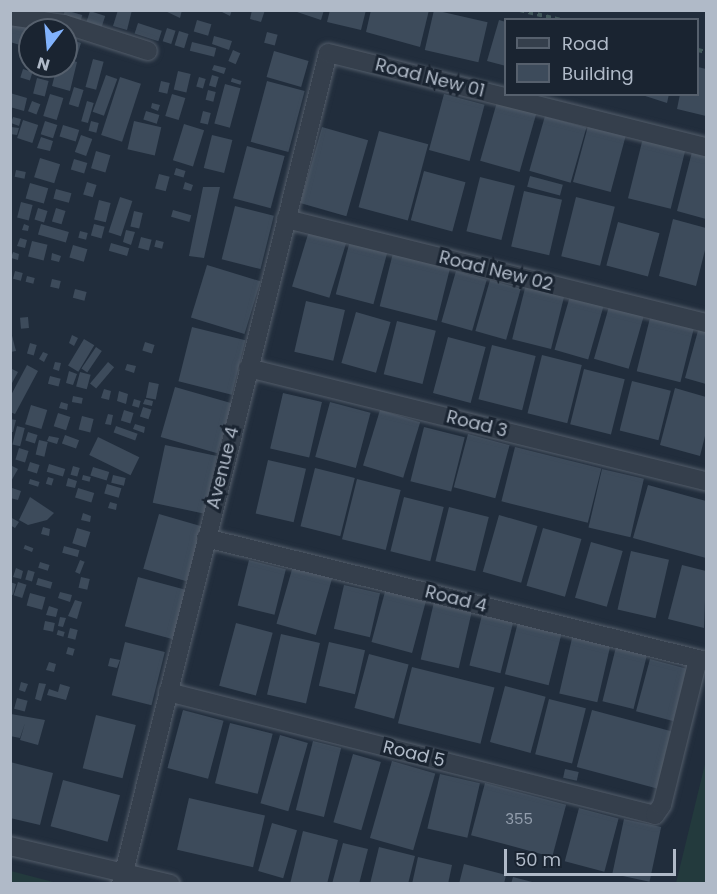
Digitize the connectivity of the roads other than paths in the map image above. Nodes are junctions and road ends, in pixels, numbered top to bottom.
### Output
1 (10, 16) edge
2 (148, 51) dead end
3 (328, 53) joint
4 (706, 147) edge
5 (286, 219) junction
6 (706, 323) edge
7 (248, 368) junction
8 (706, 481) edge
9 (206, 538) junction
10 (702, 660) edge
11 (168, 692) junction
12 (10, 846) edge
13 (122, 877) edge
14 (171, 884) edge

1 - 2 street
3 - 4 street, Road New 01
3 - 5 street, Avenue 4
5 - 6 street, Road New 02
5 - 7 street, Avenue 4
7 - 8 street, Road 3
7 - 9 street, Avenue 4
9 - 10 street, Road 4
9 - 11 street, Avenue 4
10 - 11 street, Road 5
11 - 13 street, Avenue 4
12 - 13 street
13 - 14 street

